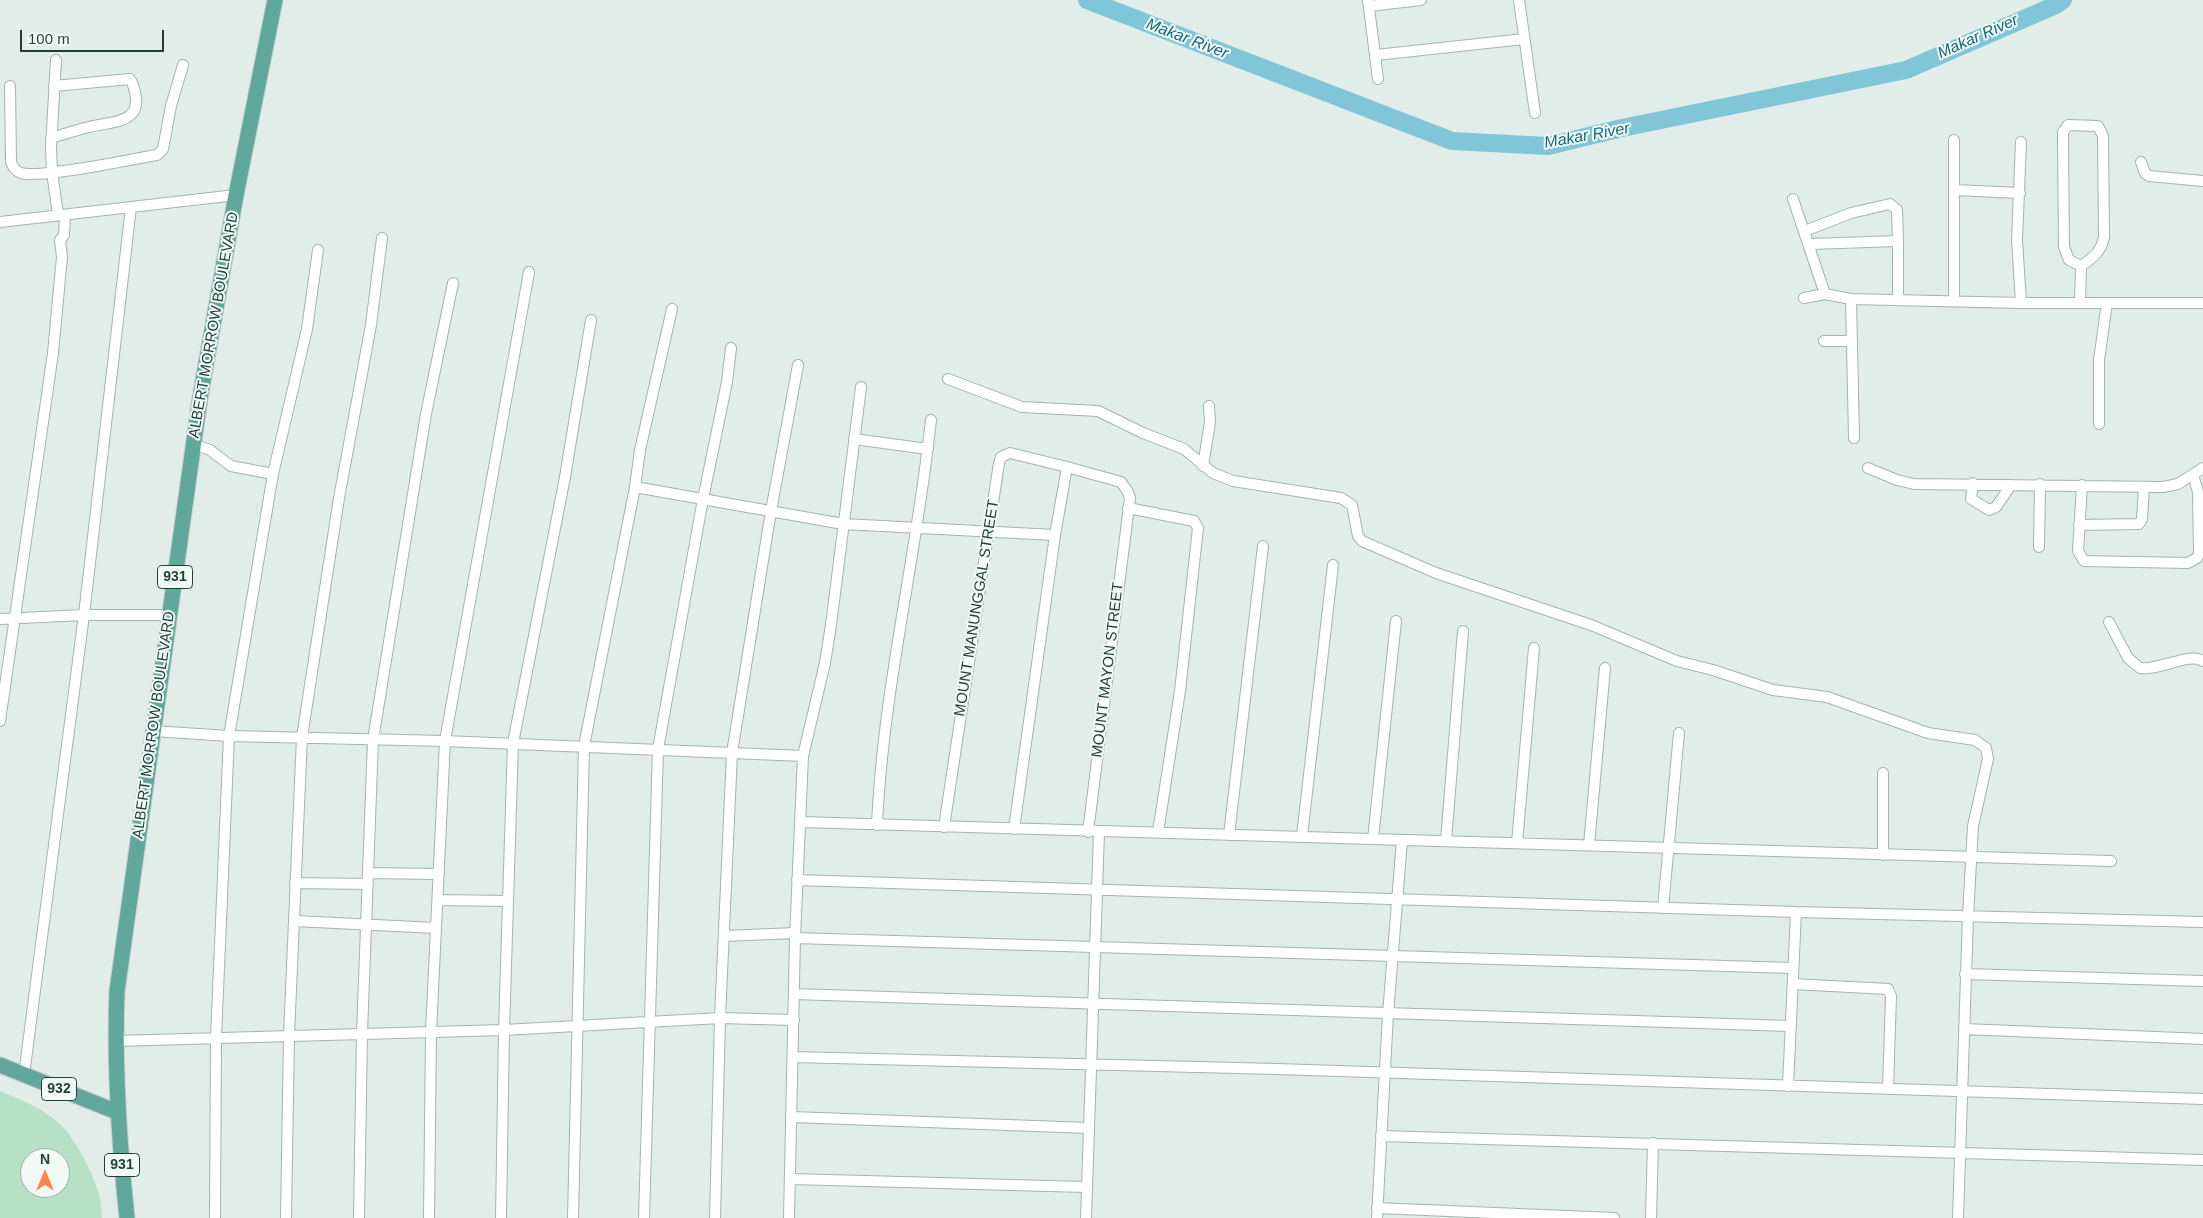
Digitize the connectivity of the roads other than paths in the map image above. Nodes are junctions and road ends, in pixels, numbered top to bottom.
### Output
1 (275, 0) edge
2 (1421, 0) edge
3 (1520, 0) edge
4 (1369, 3) edge
5 (1524, 39) junction
6 (1376, 55) junction
7 (56, 60) dead end
8 (183, 65) dead end
9 (1378, 79) dead end
10 (10, 86) dead end
11 (54, 86) junction
12 (1535, 113) dead end
13 (51, 138) junction
14 (1954, 140) dead end
15 (2021, 142) dead end
16 (2141, 162) dead end
17 (52, 172) junction
18 (2203, 181) edge
19 (1954, 190) junction
20 (2020, 193) junction
21 (236, 195) junction
22 (1793, 199) dead end
23 (131, 207) junction
24 (62, 215) junction
25 (0, 222) edge
26 (1805, 231) junction
27 (382, 238) dead end
28 (1898, 241) junction
29 (1810, 244) junction
30 (318, 250) dead end
31 (2081, 266) junction
32 (529, 272) dead end
33 (453, 283) dead end
34 (1825, 294) junction
35 (1804, 298) dead end
36 (1851, 299) junction
37 (1898, 299) junction
38 (1954, 301) junction
39 (2080, 302) junction
40 (2107, 303) junction
41 (2203, 303) edge
42 (2021, 304) junction
43 (672, 310) dead end
44 (591, 320) dead end
45 (1824, 341) dead end
46 (1851, 341) junction
47 (731, 348) dead end
48 (798, 366) dead end
49 (948, 379) dead end
50 (861, 387) dead end
51 (1209, 406) dead end
52 (931, 420) dead end
53 (2099, 424) dead end
54 (1854, 438) dead end
55 (854, 439) junction
56 (194, 444) junction
57 (928, 449) junction
58 (1204, 466) junction
59 (1067, 467) junction
60 (1868, 468) dead end
61 (2203, 468) edge
62 (273, 474) junction
63 (2192, 475) junction
64 (1973, 484) junction
65 (2040, 484) junction
66 (2011, 485) junction
67 (2082, 485) junction
68 (634, 487) junction
69 (2144, 488) junction
70 (703, 499) junction
71 (1128, 508) junction
72 (771, 511) junction
73 (843, 524) junction
74 (2079, 525) junction
75 (918, 529) junction
76 (989, 531) junction
77 (1055, 535) junction
78 (1263, 546) dead end
79 (2039, 547) dead end
80 (1333, 565) dead end
81 (84, 615) junction
82 (169, 616) junction
83 (14, 618) junction
84 (0, 619) edge
85 (1396, 621) dead end
86 (2109, 622) dead end
87 (1463, 631) dead end
88 (1534, 648) dead end
89 (2203, 661) edge
90 (1605, 668) dead end
91 (0, 721) edge
92 (153, 731) junction
93 (1679, 733) dead end
94 (229, 736) junction
95 (302, 737) junction
96 (373, 740) junction
97 (445, 741) junction
98 (513, 744) junction
99 (584, 746) junction
100 (658, 749) junction
101 (732, 753) junction
102 (803, 756) junction
103 (1883, 773) dead end
104 (800, 822) junction
105 (877, 824) junction
106 (944, 827) junction
107 (1014, 829) junction
108 (1088, 832) junction
109 (1100, 832) junction
110 (1158, 832) junction
111 (1229, 835) junction
112 (1302, 836) junction
113 (1373, 839) junction
114 (1402, 840) junction
115 (1446, 841) junction
116 (1517, 843) junction
117 (1589, 845) junction
118 (1668, 848) junction
119 (1883, 854) junction
120 (1972, 857) junction
121 (2111, 861) dead end
122 (368, 873) junction
123 (439, 874) junction
124 (797, 880) junction
125 (295, 883) junction
126 (368, 884) junction
127 (1098, 890) junction
128 (1398, 899) junction
129 (438, 900) junction
130 (508, 901) junction
131 (1663, 908) junction
132 (1796, 912) junction
133 (1968, 916) junction
134 (295, 921) junction
135 (2203, 922) edge
136 (366, 923) junction
137 (436, 928) junction
138 (724, 936) junction
139 (795, 936) junction
140 (1095, 947) junction
141 (1394, 957) junction
142 (1794, 968) junction
143 (1966, 974) junction
144 (2203, 981) edge
145 (1793, 984) junction
146 (794, 994) junction
147 (1094, 1004) junction
148 (1388, 1014) junction
149 (720, 1018) junction
150 (794, 1020) junction
151 (649, 1022) junction
152 (578, 1024) junction
153 (1791, 1026) junction
154 (1964, 1029) junction
155 (504, 1030) junction
156 (362, 1032) junction
157 (431, 1032) junction
158 (289, 1036) junction
159 (216, 1037) junction
160 (2203, 1039) edge
161 (115, 1041) junction
162 (792, 1057) junction
163 (1091, 1064) junction
164 (0, 1065) edge
165 (1385, 1074) junction
166 (24, 1075) junction
167 (1788, 1086) junction
168 (1888, 1088) junction
169 (1962, 1091) junction
170 (2203, 1099) edge
171 (117, 1112) junction
172 (792, 1117) junction
173 (1088, 1128) junction
174 (1381, 1136) junction
175 (1653, 1143) junction
176 (1960, 1154) junction
177 (2203, 1160) edge
178 (791, 1179) junction
179 (1086, 1187) junction
180 (1377, 1213) edge
181 (127, 1218) edge
182 (215, 1218) edge
183 (286, 1218) edge
184 (359, 1218) edge
185 (428, 1218) edge
186 (501, 1218) edge
187 (573, 1218) edge
188 (644, 1218) edge
189 (715, 1218) edge
190 (789, 1218) edge
191 (1086, 1218) edge
192 (1614, 1218) edge
193 (1651, 1218) edge
194 (1958, 1218) edge

1 - 21 main road, ALBERT MORROW BOULEVARD / 931
2 - 4 street
3 - 5 street
4 - 6 street
5 - 6 street
5 - 12 street
6 - 9 street
7 - 11 street
8 - 17 street
10 - 17 street
11 - 13 street
11 - 13 street
13 - 17 street
14 - 19 street
15 - 20 street
16 - 18 street
17 - 24 street
19 - 20 street
19 - 38 street
20 - 42 street
21 - 23 street
21 - 56 main road, ALBERT MORROW BOULEVARD / 931
22 - 26 street
23 - 24 street
23 - 81 street
24 - 25 street
24 - 83 street
26 - 28 street
26 - 29 street
27 - 95 street
28 - 29 street
28 - 37 street
29 - 34 street
30 - 62 street
31 - 31 street
31 - 39 street
32 - 97 street
33 - 96 street
34 - 35 street
34 - 36 street
36 - 37 street
36 - 46 street
37 - 38 street
38 - 42 street
39 - 40 street
39 - 42 street
40 - 41 street
40 - 53 street
43 - 68 street
44 - 98 street
45 - 46 street
46 - 54 street
47 - 70 street
48 - 72 street
49 - 58 street
50 - 55 street
51 - 58 street
52 - 57 street
55 - 57 street
55 - 73 street
56 - 62 street
56 - 82 main road, ALBERT MORROW BOULEVARD / 931
57 - 75 street
58 - 120 street
59 - 71 street, MOUNT MAYON STREET
59 - 76 street, MOUNT MANUNGGAL STREET
59 - 77 street
60 - 64 street
61 - 63 street
62 - 94 street
63 - 69 street
63 - 74 street
64 - 66 street
64 - 66 street
65 - 66 street
65 - 67 street
65 - 79 street
67 - 69 street
67 - 74 street
68 - 70 street
68 - 99 street
69 - 74 street
70 - 72 street
70 - 100 street
71 - 108 street, MOUNT MAYON STREET
71 - 110 street
72 - 73 street
72 - 101 street
73 - 75 street
73 - 102 street
75 - 76 street
75 - 105 street
76 - 77 street
76 - 106 street, MOUNT MANUNGGAL STREET
77 - 107 street
78 - 111 street
80 - 112 street
81 - 82 street
81 - 83 street
81 - 166 street
82 - 92 main road, ALBERT MORROW BOULEVARD / 931
83 - 84 street
83 - 91 street
85 - 113 street
86 - 89 street
87 - 115 street
88 - 116 street
90 - 117 street
92 - 94 street
92 - 161 main road, ALBERT MORROW BOULEVARD / 931
93 - 118 street
94 - 95 street
94 - 159 street
95 - 96 street
95 - 125 street
96 - 97 street
96 - 122 street
97 - 98 street
97 - 123 street
98 - 99 street
98 - 130 street
99 - 100 street
99 - 152 street
100 - 101 street
100 - 151 street
101 - 102 street
101 - 138 street
102 - 104 street
103 - 119 street
104 - 105 street
104 - 124 street
105 - 106 street
106 - 107 street
107 - 108 street
108 - 109 street
109 - 110 street
109 - 127 street
110 - 111 street
111 - 112 street
112 - 113 street
113 - 114 street
114 - 115 street
114 - 128 street
115 - 116 street
116 - 117 street
117 - 118 street
118 - 119 street
118 - 131 street
119 - 120 street
120 - 121 street
120 - 133 street
122 - 123 street
122 - 126 street
123 - 129 street
124 - 127 street
124 - 139 street
125 - 126 street
125 - 134 street
126 - 136 street
127 - 128 street
127 - 140 street
128 - 131 street
128 - 141 street
129 - 130 street
129 - 137 street
130 - 155 street
131 - 132 street
132 - 133 street
132 - 142 street
133 - 135 street
133 - 143 street
134 - 136 street
134 - 158 street
136 - 137 street
136 - 156 street
137 - 157 street
138 - 139 street
138 - 149 street
139 - 140 street
139 - 146 street
140 - 141 street
140 - 147 street
141 - 142 street
141 - 148 street
142 - 145 street
143 - 144 street
143 - 154 street
145 - 153 street
145 - 168 street
146 - 147 street
146 - 150 street
147 - 148 street
147 - 163 street
148 - 153 street
148 - 165 street
149 - 150 street
149 - 151 street
149 - 189 street
150 - 162 street
151 - 152 street
151 - 188 street
152 - 155 street
152 - 187 street
153 - 167 street
154 - 160 street
154 - 169 street
155 - 157 street
155 - 186 street
156 - 157 street
156 - 158 street
156 - 184 street
157 - 185 street
158 - 159 street
158 - 183 street
159 - 161 street
159 - 182 street
161 - 171 main road, ALBERT MORROW BOULEVARD / 931
162 - 163 street
162 - 172 street
163 - 165 street
163 - 173 street
164 - 166 main road, 932
165 - 167 street
165 - 174 street
166 - 171 main road, 932
167 - 168 street
168 - 169 street
169 - 170 street
169 - 176 street
171 - 181 main road, ALBERT MORROW BOULEVARD / 931
172 - 173 street
172 - 178 street
173 - 179 street
174 - 175 street
174 - 180 street
175 - 176 street
175 - 193 street
176 - 177 street
176 - 194 street
178 - 179 street
178 - 190 street
179 - 191 street
180 - 192 street

